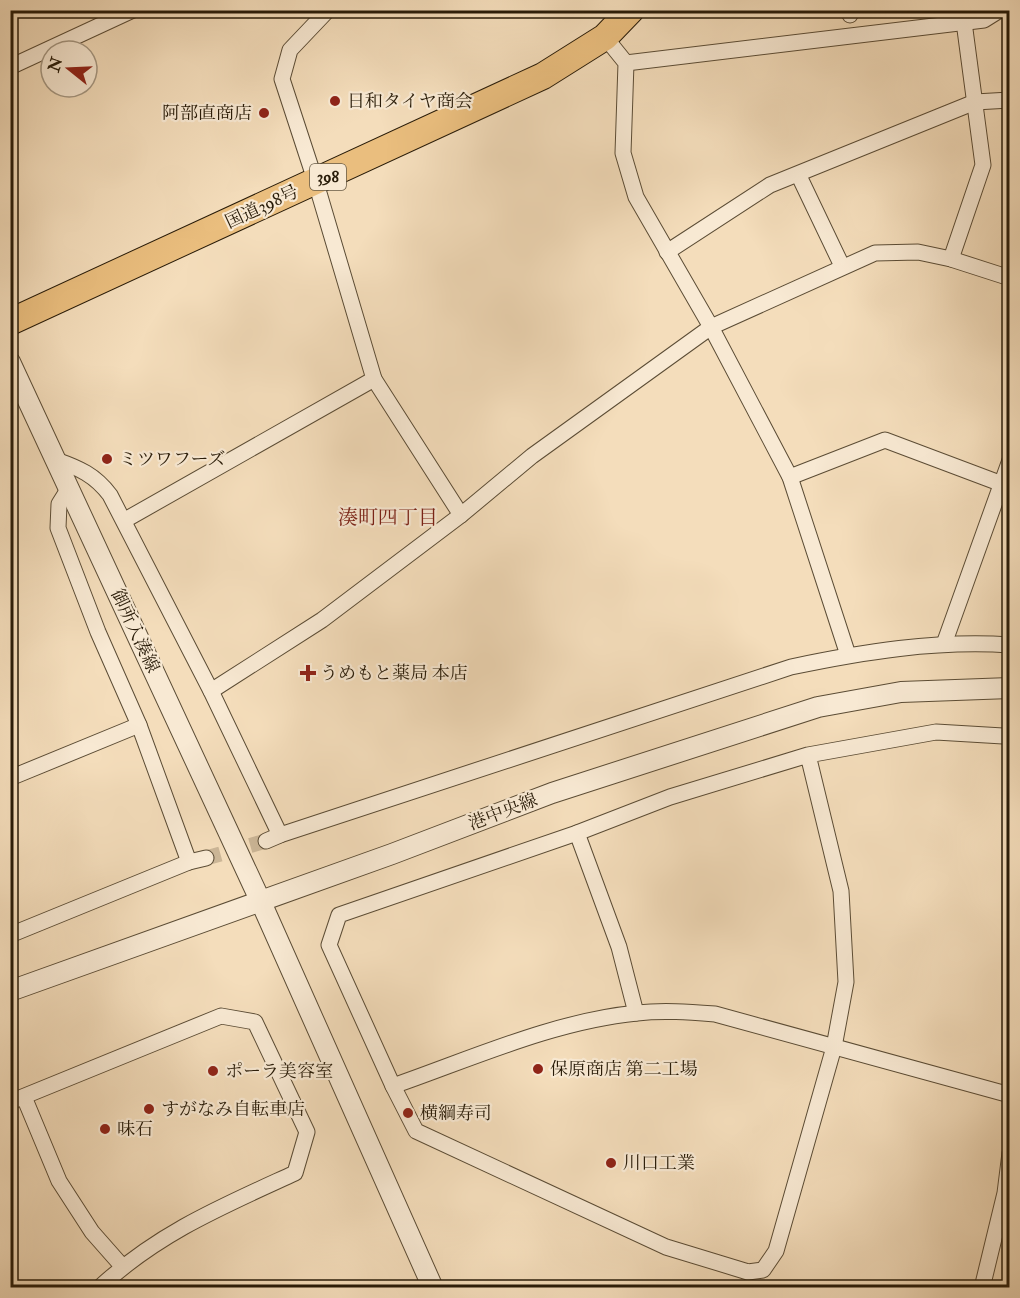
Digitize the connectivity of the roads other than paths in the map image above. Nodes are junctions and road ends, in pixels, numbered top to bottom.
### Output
1 (133, 10) edge
2 (328, 10) edge
3 (631, 10) edge
4 (1000, 10) edge
5 (964, 22) junction
6 (605, 37) junction
7 (626, 63) junction
8 (10, 67) edge
9 (1010, 100) edge
10 (975, 102) junction
11 (800, 176) junction
12 (316, 183) junction
13 (667, 252) junction
14 (951, 259) junction
15 (842, 266) junction
16 (1010, 278) edge
17 (10, 322) edge
18 (711, 327) junction
19 (10, 362) edge
20 (374, 379) junction
21 (56, 460) junction
22 (1010, 460) edge
23 (789, 477) junction
24 (1005, 486) edge
25 (69, 488) junction
26 (461, 515) junction
27 (125, 520) junction
28 (944, 644) junction
29 (1010, 645) edge
30 (848, 655) junction
31 (1010, 688) edge
32 (211, 691) junction
33 (139, 725) junction
34 (1003, 736) dead end
35 (808, 754) junction
36 (10, 778) edge
37 (577, 833) junction
38 (206, 858) tunnel mouth
39 (189, 862) junction
40 (260, 900) junction
41 (10, 935) edge
42 (10, 991) edge
43 (636, 1013) junction
44 (834, 1047) junction
45 (393, 1086) junction
46 (1010, 1095) edge
47 (17, 1099) edge
48 (1010, 1154) edge
49 (122, 1266) junction
50 (99, 1287) edge
51 (433, 1287) edge
52 (982, 1287) edge

1 - 8 street
2 - 12 street
3 - 6 highway, 国道398号 / 398
4 - 5 street
5 - 7 street
5 - 10 street
6 - 7 street
6 - 12 highway, 国道398号 / 398
7 - 13 street
9 - 10 street
10 - 11 street
10 - 14 street
11 - 13 street
11 - 15 street
12 - 17 highway, 国道398号 / 398
12 - 20 street
13 - 18 street
14 - 15 street
14 - 16 street
15 - 18 street
18 - 23 street
18 - 26 street
19 - 21 street, 御所入湊線
20 - 26 street
20 - 27 street
21 - 25 street, 御所入湊線
21 - 27 street
22 - 24 street
23 - 24 street
23 - 30 street
24 - 28 street
25 - 33 street
25 - 40 street, 御所入湊線
26 - 32 street
27 - 32 street
28 - 29 street
28 - 30 street
30 - 32 street
31 - 40 street, 港中央線
33 - 36 street
33 - 39 street
34 - 35 street
35 - 37 street
35 - 44 street
37 - 43 street
37 - 45 street
38 - 39 street
39 - 41 street
40 - 42 street, 港中央線
40 - 51 street, 御所入湊線
43 - 44 street
43 - 45 street
44 - 45 street
44 - 46 street
47 - 49 street
47 - 49 street
48 - 52 street
49 - 50 street

